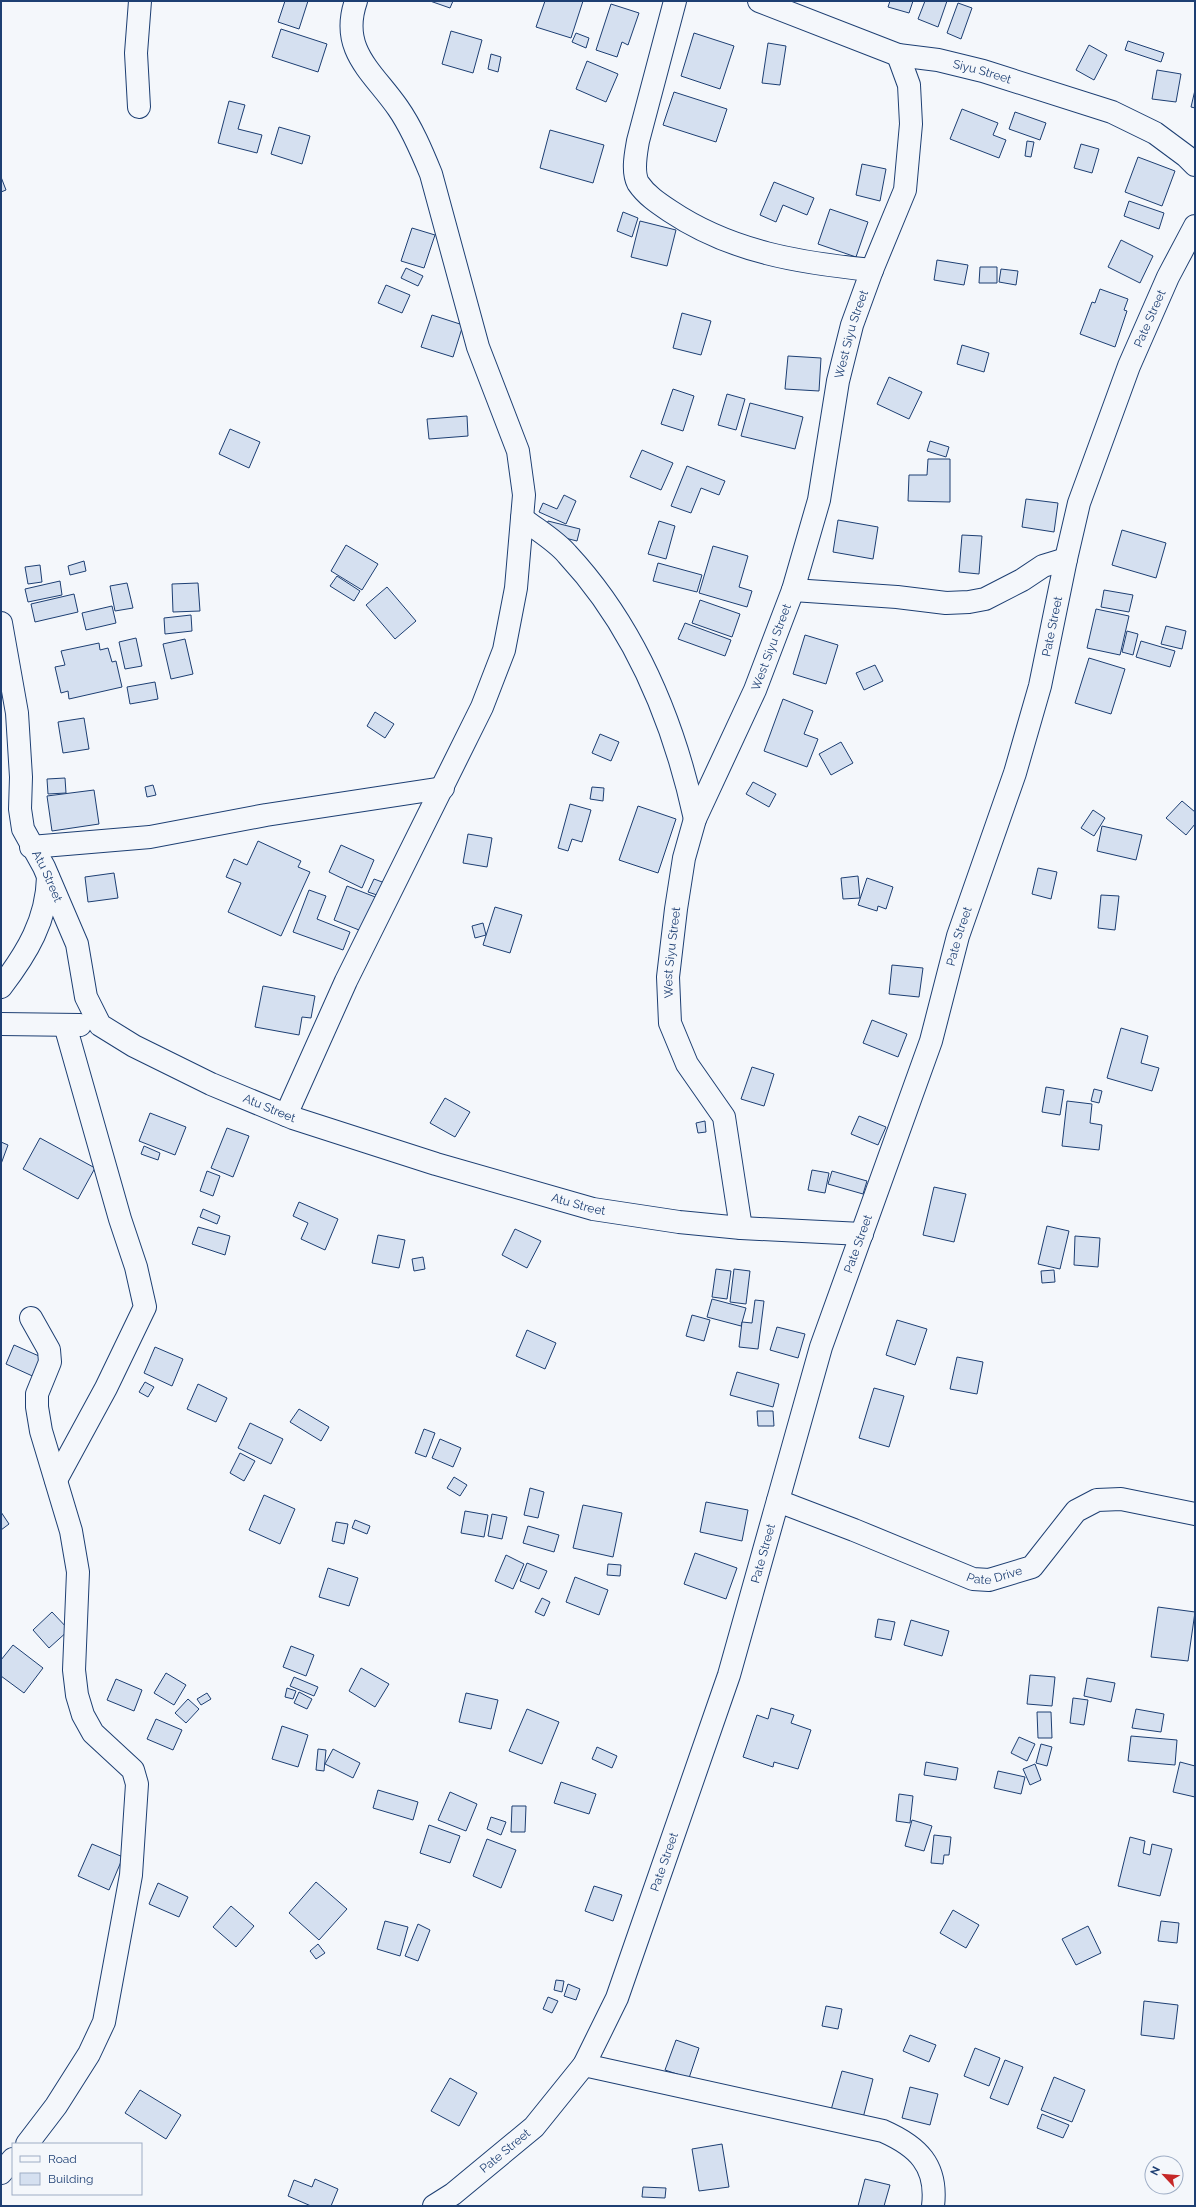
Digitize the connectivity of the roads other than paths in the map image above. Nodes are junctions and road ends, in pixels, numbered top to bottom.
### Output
1 (140, 1) edge
2 (356, 1) edge
3 (675, 1) edge
4 (759, 1) edge
5 (898, 54) junction
6 (139, 107) dead end
7 (1195, 165) edge
8 (1195, 226) edge
9 (872, 270) junction
10 (522, 518) junction
11 (1066, 559) junction
12 (793, 590) junction
13 (1, 623) edge
14 (443, 788) junction
15 (695, 819) junction
16 (31, 846) junction
17 (48, 877) junction
18 (1, 987) edge
19 (1, 1024) edge
20 (65, 1025) junction
21 (100, 1025) junction
22 (286, 1115) junction
23 (741, 1228) junction
24 (862, 1234) junction
25 (31, 1318) dead end
26 (56, 1480) junction
27 (778, 1502) junction
28 (1195, 1514) edge
29 (584, 2066) junction
30 (28, 2143) edge
31 (12, 2160) edge
32 (1, 2173) edge
33 (434, 2206) edge
34 (933, 2206) edge

1 - 6 street
2 - 10 street
3 - 9 street
4 - 5 street, Siyu Street
5 - 7 street, Siyu Street
5 - 9 street, West Siyu Street
8 - 11 street, Pate Street
9 - 12 street, West Siyu Street
10 - 14 street
10 - 15 street
11 - 12 street
11 - 24 street, Pate Street
12 - 15 street, West Siyu Street
13 - 16 street, Atu Street
14 - 16 street
14 - 22 street
15 - 23 street, West Siyu Street
16 - 17 street, Atu Street
17 - 18 street
17 - 21 street, Atu Street
19 - 20 street
20 - 21 street
20 - 26 street
21 - 22 street, Atu Street
22 - 23 street, Atu Street
23 - 24 street, Atu Street
24 - 27 street, Pate Street
25 - 26 street
26 - 30 street
27 - 28 street, Pate Drive
27 - 29 street, Pate Street
29 - 33 street, Pate Street
29 - 34 street
31 - 32 street

